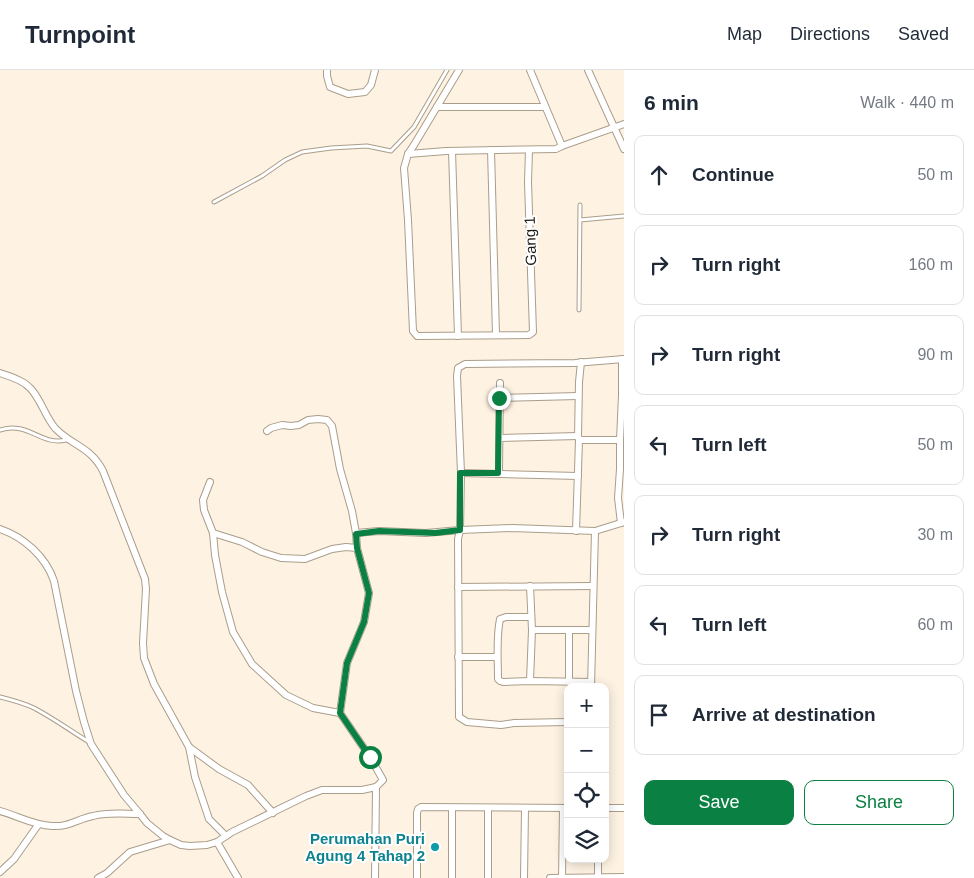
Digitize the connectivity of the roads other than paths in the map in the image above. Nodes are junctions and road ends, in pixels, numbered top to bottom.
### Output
1 (327, 70) edge
2 (375, 70) edge
3 (447, 70) edge
4 (459, 70) edge
5 (530, 70) edge
6 (588, 70) edge
7 (437, 107) junction
8 (545, 107) junction
9 (624, 124) edge
10 (613, 128) junction
11 (562, 146) junction
12 (491, 150) junction
13 (529, 150) junction
14 (624, 150) edge
15 (452, 151) junction
16 (408, 154) junction
17 (214, 202) dead end
18 (580, 205) dead end
19 (624, 216) edge
20 (580, 220) junction
21 (578, 310) dead end
22 (496, 335) junction
23 (458, 336) junction
24 (623, 359) edge
25 (581, 362) junction
26 (0, 373) edge
27 (500, 383) dead end
28 (623, 395) edge
29 (578, 396) junction
30 (499, 398) junction
31 (622, 429) edge
32 (0, 430) edge
33 (267, 431) dead end
34 (500, 438) junction
35 (578, 438) junction
36 (69, 439) junction
37 (620, 440) junction
38 (622, 469) edge
39 (460, 473) junction
40 (498, 473) junction
41 (578, 476) junction
42 (210, 482) dead end
43 (623, 522) edge
44 (0, 529) edge
45 (460, 530) junction
46 (576, 531) junction
47 (595, 531) junction
48 (213, 533) junction
49 (356, 534) junction
50 (357, 548) junction
51 (458, 586) junction
52 (530, 586) junction
53 (593, 586) junction
54 (532, 617) junction
55 (532, 630) junction
56 (569, 630) junction
57 (592, 630) junction
58 (498, 656) junction
59 (458, 657) junction
60 (530, 681) junction
61 (569, 682) junction
62 (580, 683) edge
63 (591, 683) edge
64 (0, 697) edge
65 (340, 713) junction
66 (564, 722) edge
67 (91, 744) junction
68 (189, 747) junction
69 (376, 787) junction
70 (452, 808) junction
71 (488, 808) junction
72 (525, 808) junction
73 (564, 808) edge
74 (609, 808) edge
75 (624, 808) edge
76 (0, 811) edge
77 (273, 813) junction
78 (140, 814) junction
79 (565, 818) edge
80 (38, 825) junction
81 (226, 836) junction
82 (170, 840) junction
83 (217, 842) junction
84 (598, 863) edge
85 (0, 872) edge
86 (624, 877) edge
87 (98, 878) edge
88 (238, 878) edge
89 (375, 878) edge
90 (417, 878) edge
91 (452, 878) edge
92 (488, 878) edge
93 (524, 878) edge
94 (550, 878) edge
95 (562, 878) edge
96 (598, 878) edge

1 - 2 street
3 - 17 lane
4 - 7 street
5 - 8 street
6 - 10 street
7 - 8 street
7 - 16 street
8 - 11 street
9 - 10 street
10 - 11 street
10 - 14 street
11 - 13 street
12 - 13 street
12 - 15 street
12 - 22 street
13 - 22 street, Gang 1
15 - 16 street
15 - 23 street
16 - 23 street
18 - 20 lane
19 - 20 lane
20 - 21 lane
22 - 23 street
24 - 25 street
24 - 28 street
25 - 29 street
25 - 39 street
26 - 36 street
27 - 30 street
28 - 31 street
29 - 30 street
29 - 35 street
30 - 34 street
31 - 37 street
32 - 36 lane
33 - 49 street
34 - 35 street
34 - 40 street
35 - 37 street
35 - 41 street
36 - 68 street
37 - 38 street
38 - 43 street
39 - 40 street
39 - 45 street
40 - 41 street
41 - 46 street
42 - 48 street
43 - 47 street
44 - 67 street
45 - 46 street
45 - 49 street
45 - 51 street
46 - 47 street
47 - 53 street
48 - 50 street
48 - 65 street
49 - 50 street
50 - 65 street
51 - 52 street
51 - 59 street
52 - 53 street
52 - 54 street
53 - 57 street
54 - 55 street
54 - 58 street
55 - 56 street
55 - 60 street
56 - 57 street
56 - 61 street
57 - 63 street
58 - 59 street
58 - 60 street
59 - 66 street
60 - 61 street
61 - 62 street
64 - 67 lane
65 - 69 street
67 - 78 street
68 - 77 street
68 - 81 street
69 - 77 street
69 - 89 street
70 - 71 street
70 - 90 street
70 - 91 street
71 - 72 street
71 - 92 street
72 - 73 street
72 - 93 street
74 - 75 street
76 - 80 street
77 - 81 street
78 - 80 street
78 - 82 street
79 - 95 street
80 - 85 street
81 - 83 street
82 - 83 street
82 - 87 street
83 - 88 street
84 - 96 street
86 - 96 street
94 - 95 street
95 - 96 street

